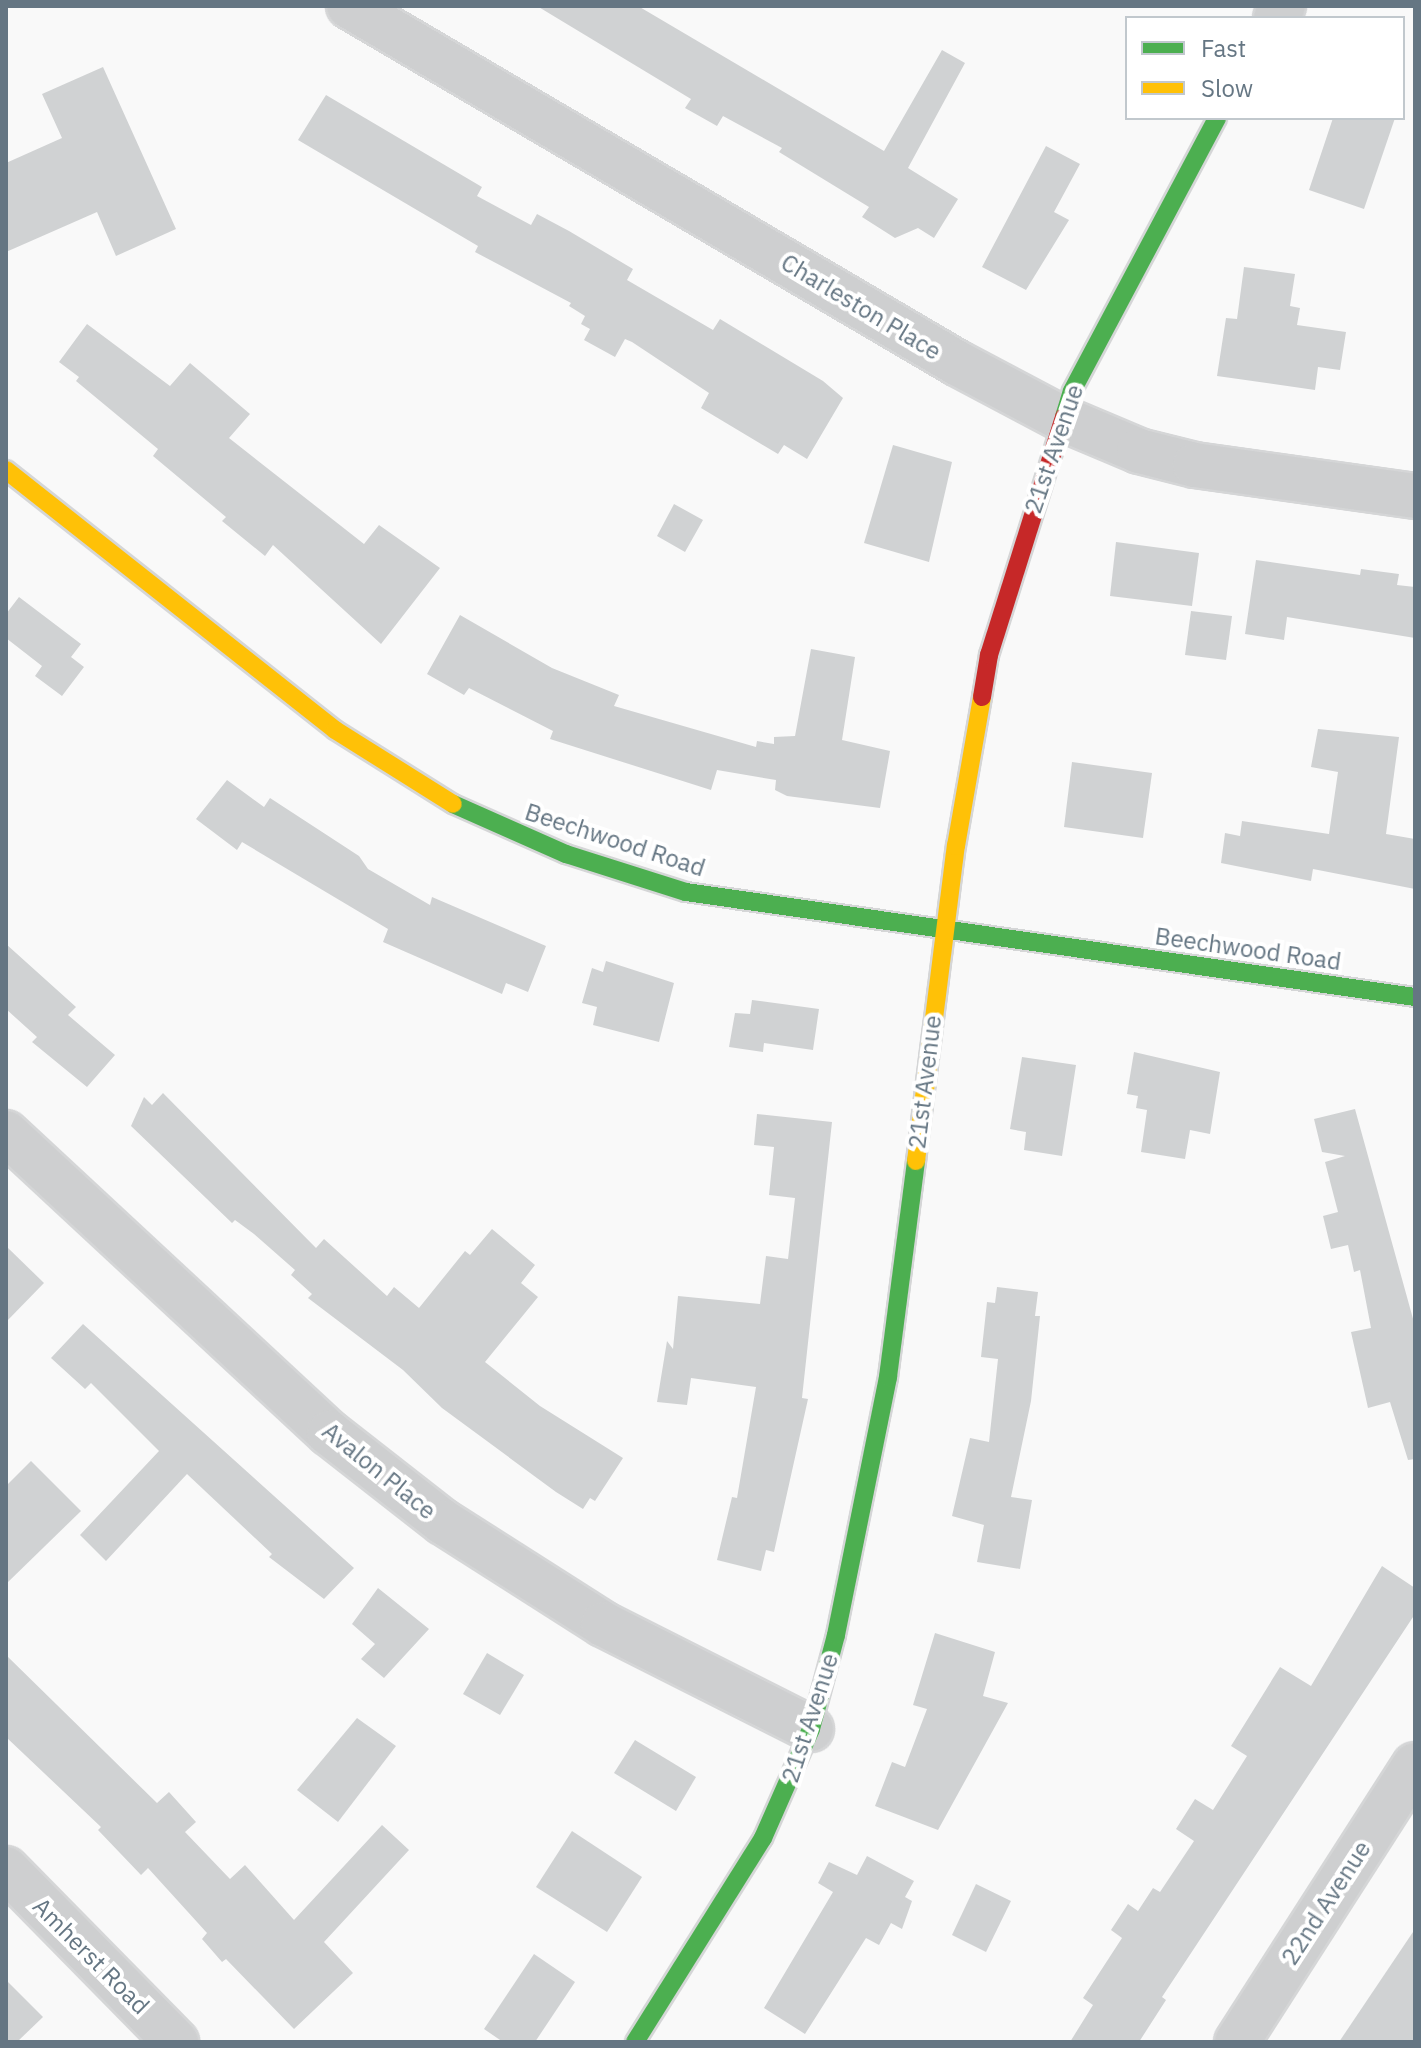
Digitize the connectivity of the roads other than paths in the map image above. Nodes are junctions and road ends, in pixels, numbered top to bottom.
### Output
1 (349, 6) edge
2 (1216, 120) edge
3 (1061, 418) junction
4 (7, 474) edge
5 (1415, 496) edge
6 (945, 930) junction
7 (1415, 997) edge
8 (6, 1133) edge
9 (811, 1729) junction
10 (1415, 1765) edge
11 (6, 1869) edge
12 (176, 2042) edge
13 (635, 2042) edge
14 (1237, 2042) edge

1 - 3 street, Charleston Place
2 - 3 street, 21st Avenue
3 - 5 street, Charleston Place
3 - 6 street, 21st Avenue
4 - 6 street, Beechwood Road
6 - 7 street, Beechwood Road
6 - 9 street, 21st Avenue
8 - 9 street, Avalon Place
9 - 13 street, 21st Avenue
10 - 14 street, 22nd Avenue
11 - 12 street, Amherst Road

